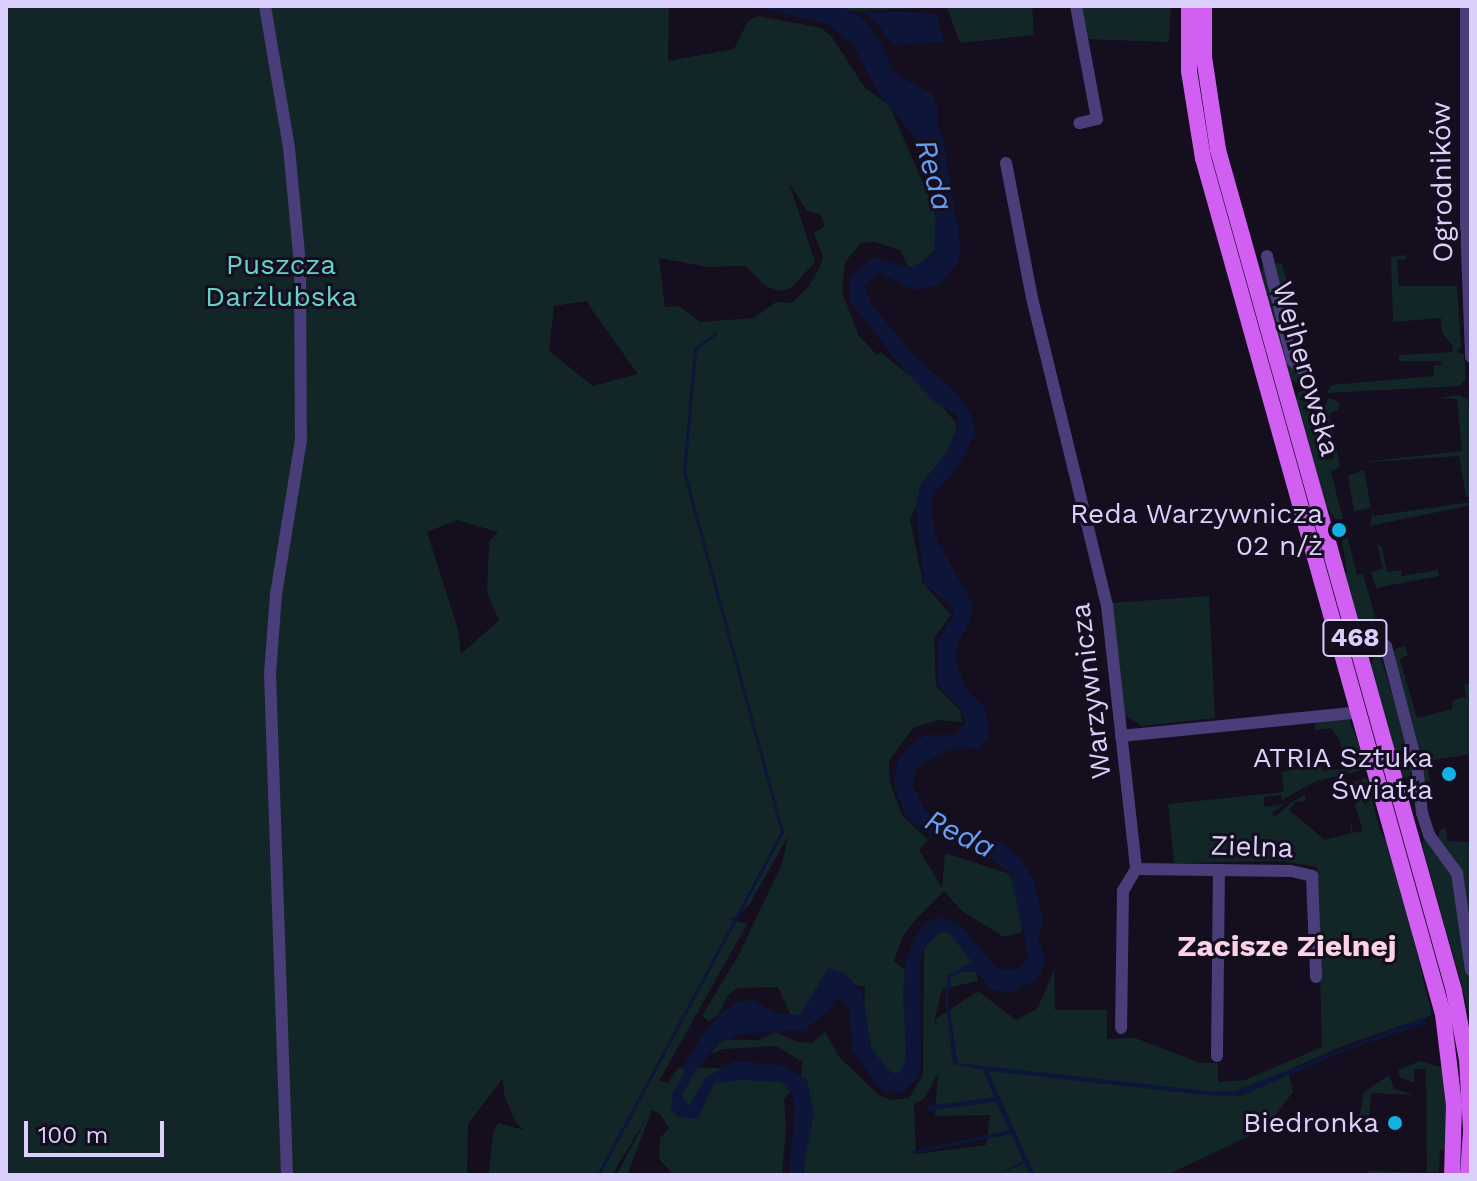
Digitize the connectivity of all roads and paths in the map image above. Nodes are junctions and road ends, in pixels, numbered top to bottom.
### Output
1 (265, 6) edge
2 (1076, 6) edge
3 (1189, 6) edge
4 (1204, 6) edge
5 (1466, 6) edge
6 (1079, 123) dead end
7 (1006, 163) dead end
8 (1267, 256) dead end
9 (1471, 357) edge
10 (1308, 368) dead end
11 (1386, 646) dead end
12 (1360, 712) junction
13 (1121, 736) junction
14 (1136, 869) junction
15 (1219, 870) junction
16 (1471, 970) edge
17 (1316, 977) dead end
18 (1121, 1028) dead end
19 (1217, 1056) dead end
20 (1471, 1130) edge
21 (287, 1175) edge
22 (1452, 1175) edge
23 (1468, 1175) edge

1 - 21 street
2 - 6 street
3 - 12 main road, Wejherowska / 468
4 - 20 main road, Wejherowska / 468
5 - 9 street, Ogrodników
7 - 13 street, Warzywnicza
8 - 10 street
11 - 16 street
12 - 13 street
12 - 22 main road, Wejherowska / 468
13 - 14 street, Warzywnicza
14 - 15 street, Zielna
14 - 18 street, Warzywnicza
15 - 17 street, Zielna
15 - 19 street
20 - 23 main road, 468

